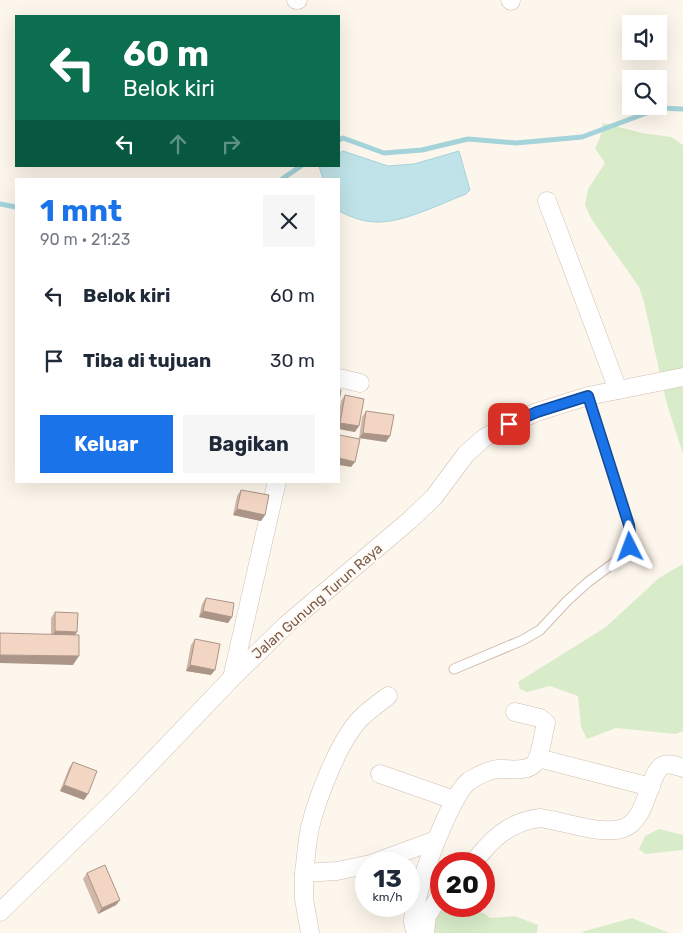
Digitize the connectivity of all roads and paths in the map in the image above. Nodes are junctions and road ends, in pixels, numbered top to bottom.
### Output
1 (547, 201) dead end
2 (683, 377) edge
3 (340, 378) edge
4 (360, 383) dead end
5 (618, 390) junction
6 (588, 396) junction
7 (277, 483) edge
8 (454, 669) dead end
9 (232, 678) junction
10 (388, 696) dead end
11 (515, 712) dead end
12 (538, 758) junction
13 (683, 758) edge
14 (661, 766) junction
15 (683, 768) edge
16 (380, 774) dead end
17 (651, 787) junction
18 (454, 800) junction
19 (436, 840) junction
20 (404, 852) edge
21 (482, 852) edge
22 (355, 867) edge
23 (304, 873) junction
24 (430, 911) edge
25 (0, 912) edge
26 (310, 933) edge
27 (416, 933) edge
28 (424, 933) edge

1 - 5 street
2 - 5 street, Jalan Gunung Turun Raya
3 - 4 street
5 - 6 street, Jalan Gunung Turun Raya
6 - 8 lane
6 - 9 street, Jalan Gunung Turun Raya
7 - 9 street
9 - 25 street, Jalan Gunung Turun Raya
10 - 23 street
11 - 12 street
12 - 17 street
12 - 18 street
13 - 14 street
14 - 15 street
14 - 17 street
16 - 18 street
17 - 21 street
18 - 19 street
19 - 20 street
19 - 27 street
22 - 23 street
23 - 26 street
24 - 28 street

